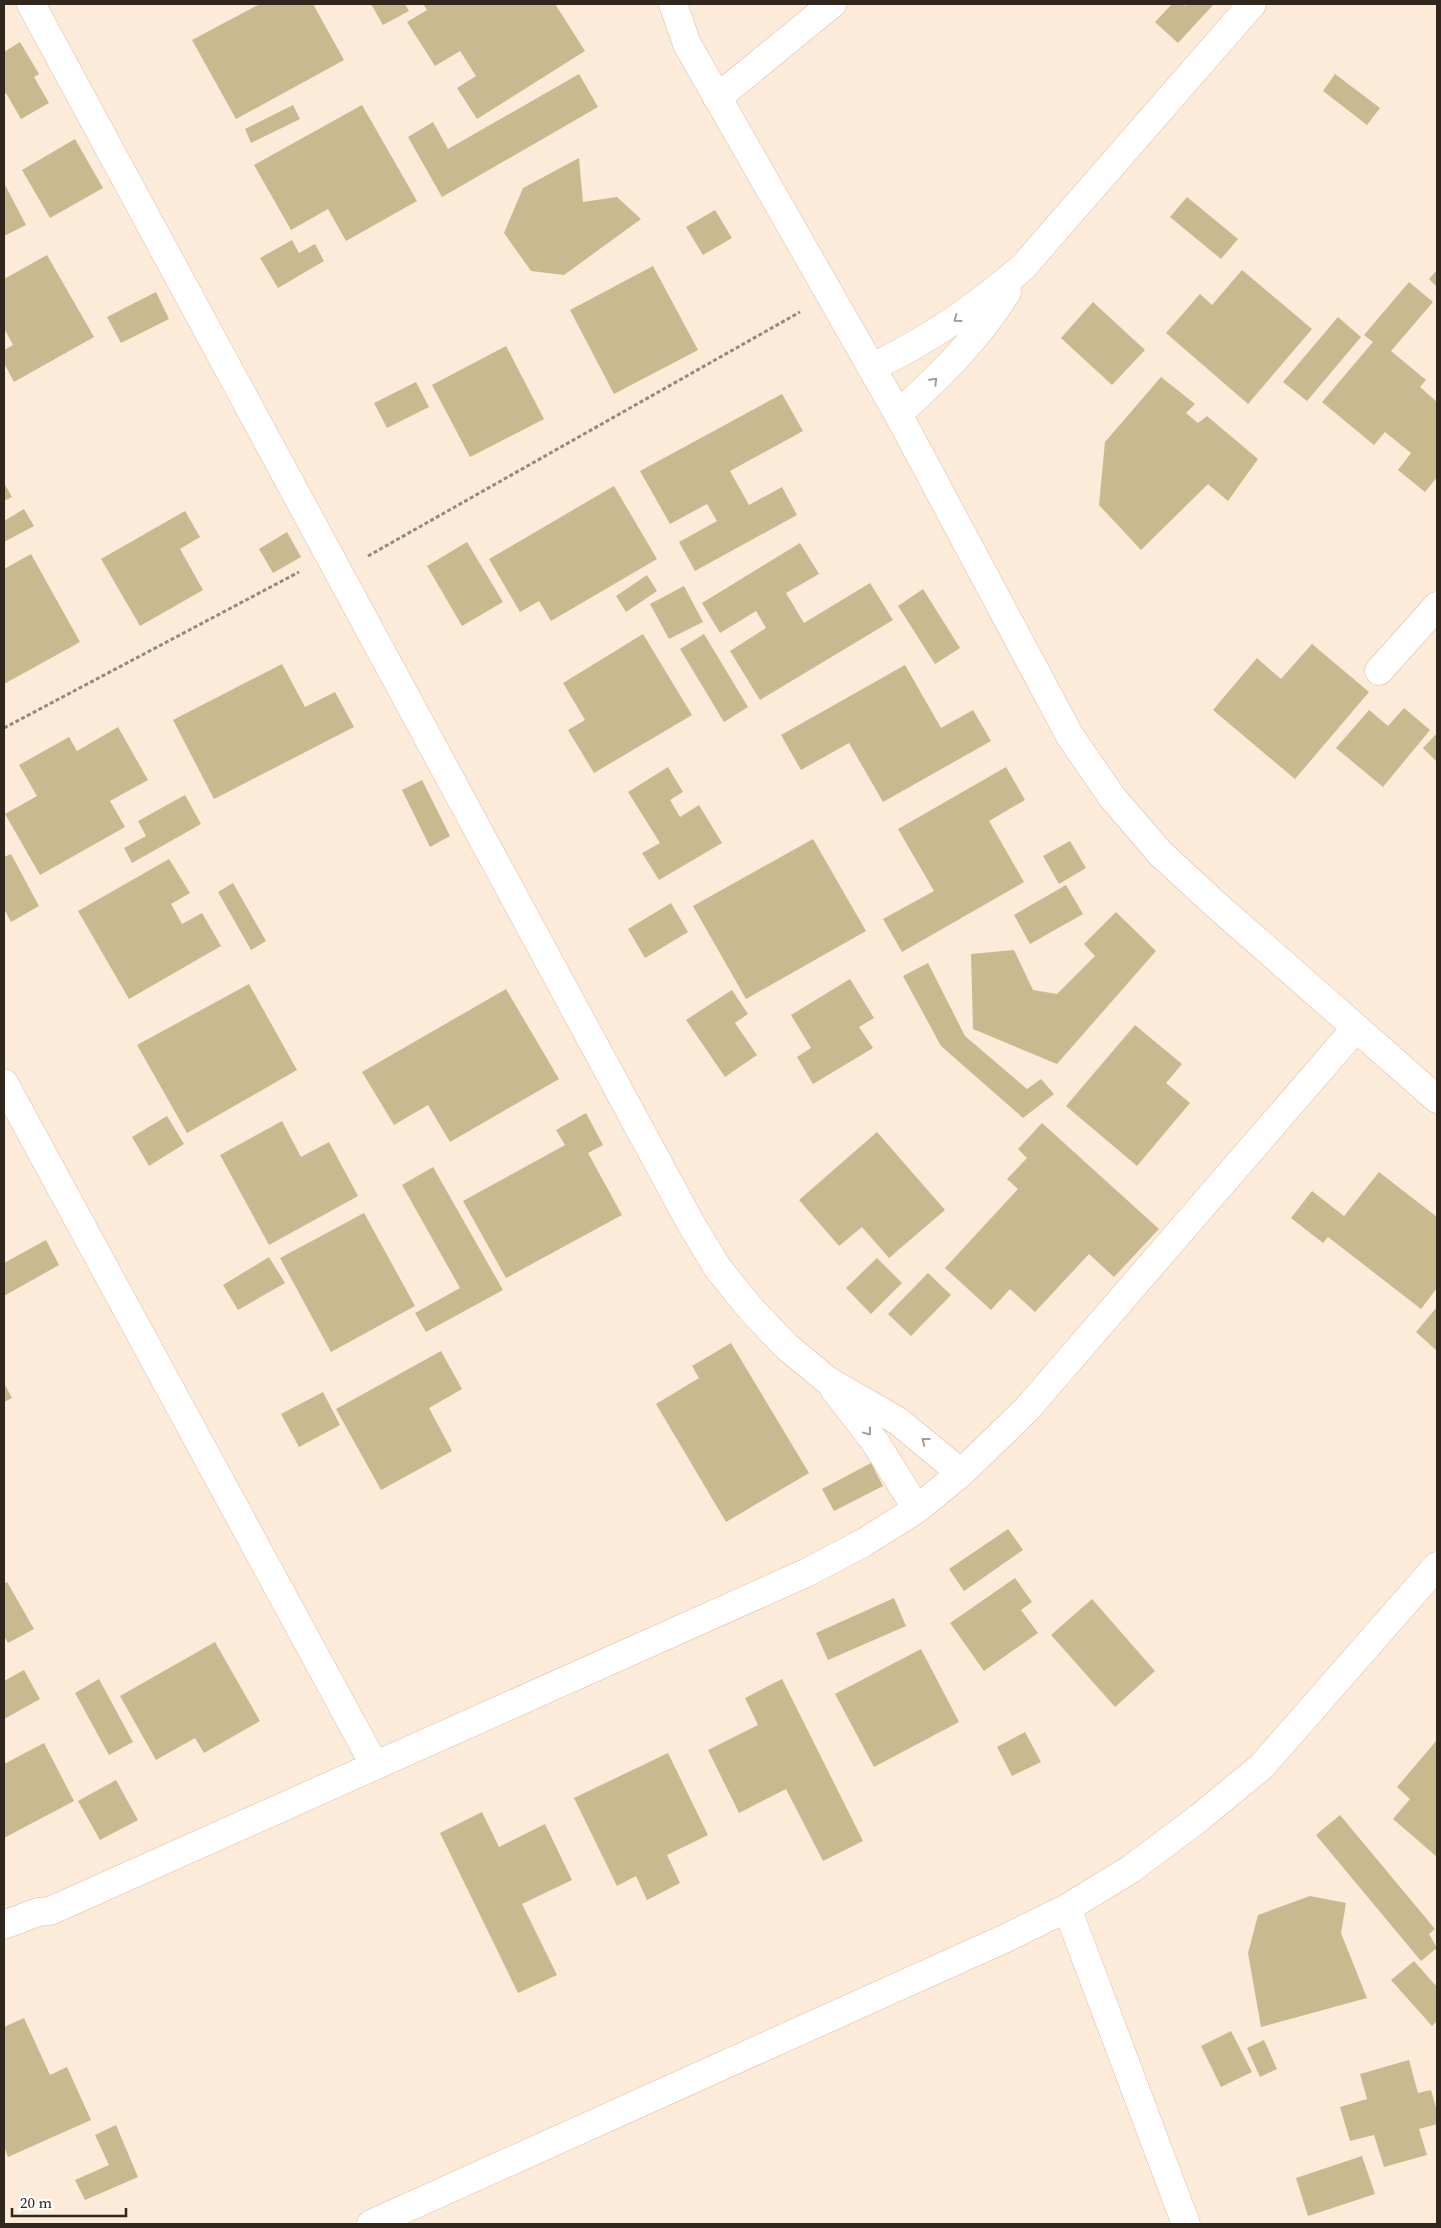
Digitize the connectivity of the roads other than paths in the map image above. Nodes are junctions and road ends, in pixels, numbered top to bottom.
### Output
1 (31, 4) edge
2 (673, 4) edge
3 (832, 4) edge
4 (1252, 4) edge
5 (717, 98) junction
6 (1023, 267) junction
7 (872, 367) junction
8 (898, 414) junction
9 (1437, 606) edge
10 (1379, 671) dead end
11 (1356, 1028) junction
12 (4, 1083) edge
13 (1437, 1099) edge
14 (827, 1380) junction
15 (961, 1473) junction
16 (917, 1509) junction
17 (1437, 1566) edge
18 (375, 1766) junction
19 (1068, 1908) junction
20 (50, 1911) junction
21 (4, 1925) edge
22 (4, 1942) edge
23 (371, 2224) edge
24 (1186, 2224) edge

1 - 14 street
2 - 5 street
3 - 5 street
4 - 6 street
5 - 7 street
6 -> 7 street
8 -> 6 street
7 - 8 street
8 - 11 street
9 - 10 street
11 - 13 street
11 - 15 street
12 - 18 street
15 -> 14 street
14 -> 16 street
15 - 16 street
16 - 18 street
17 - 19 street
18 - 20 street
19 - 23 street
19 - 24 street
20 - 21 street
20 - 22 street

